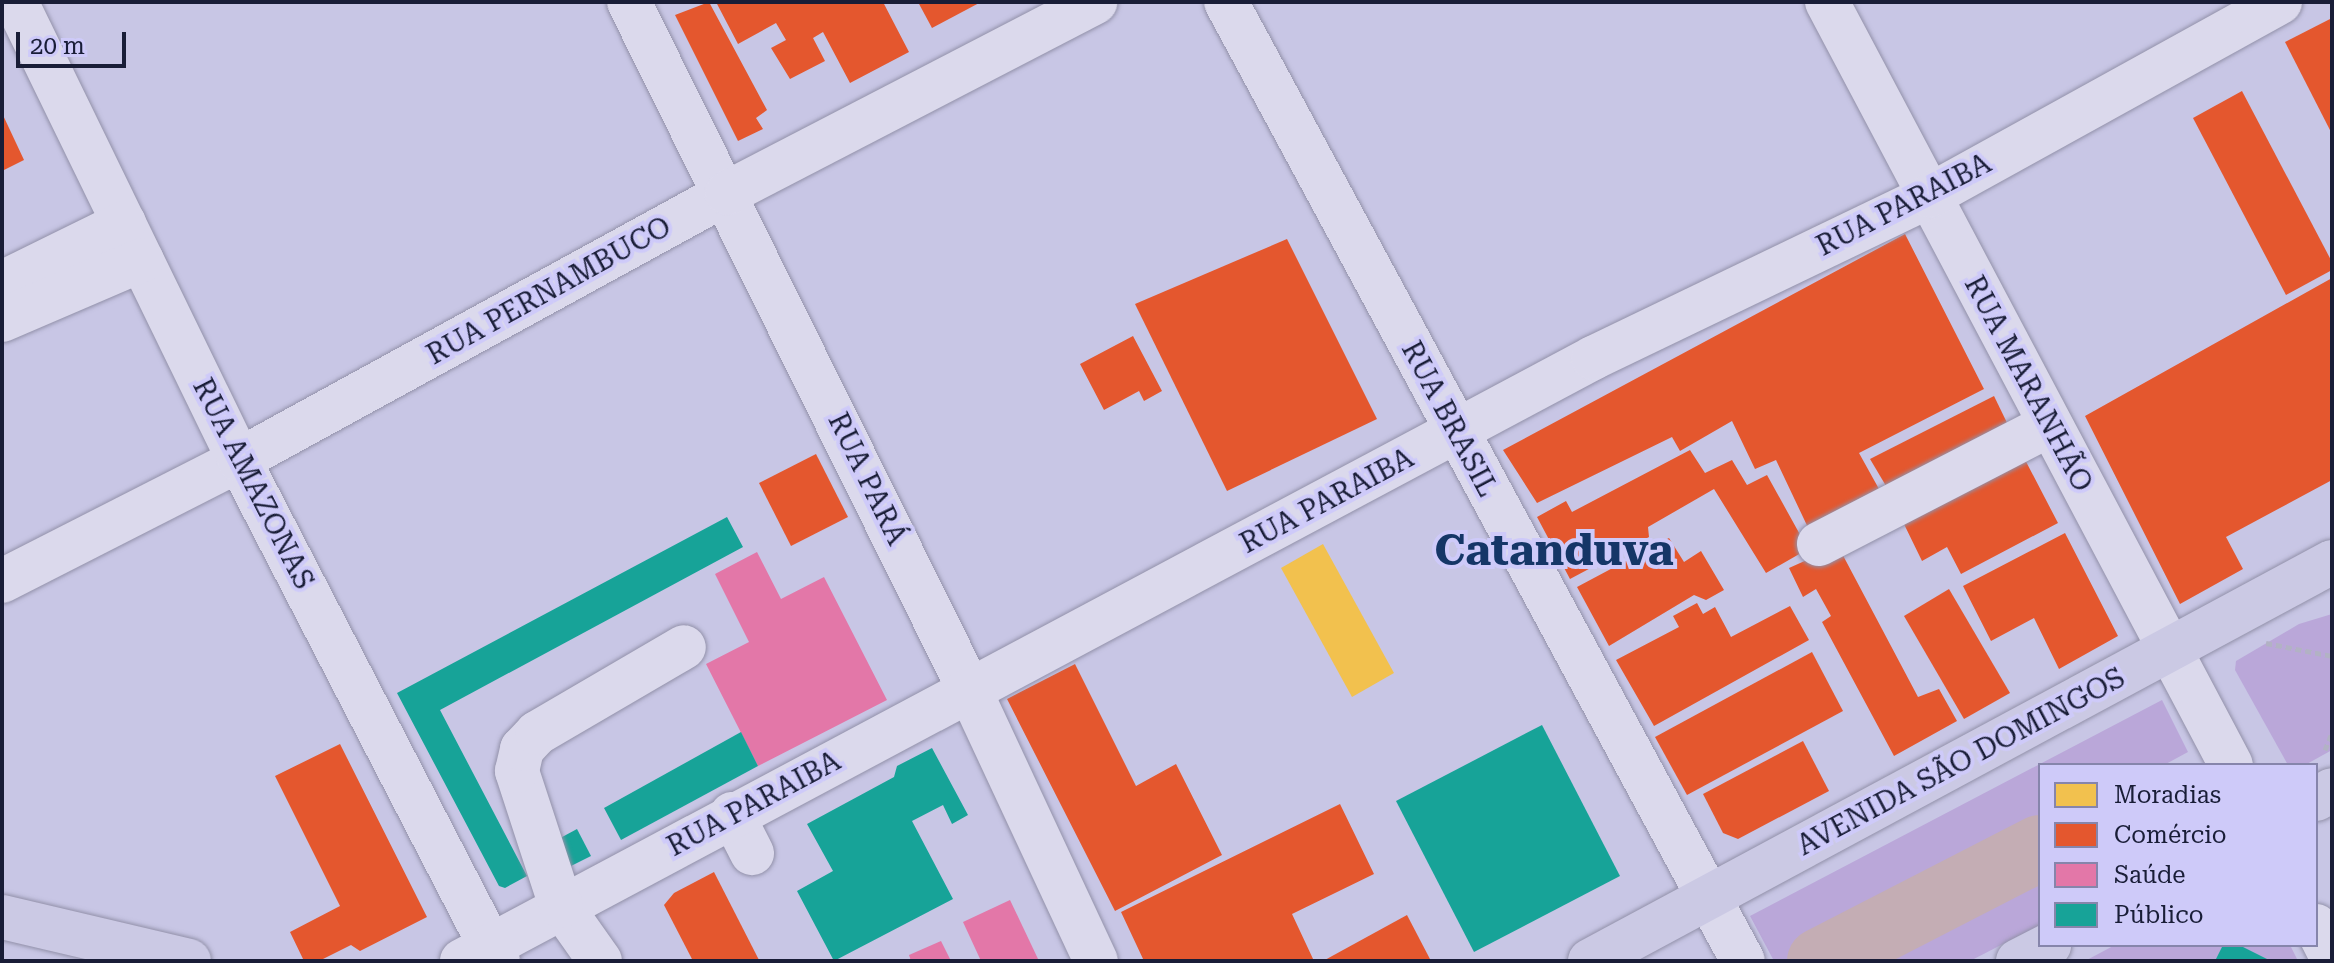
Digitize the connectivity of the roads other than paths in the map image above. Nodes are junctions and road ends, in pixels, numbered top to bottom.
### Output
1 (16, 2) edge
2 (629, 2) edge
3 (1095, 2) edge
4 (1226, 2) edge
5 (1827, 2) edge
6 (2280, 2) edge
7 (727, 193) junction
8 (1929, 196) junction
9 (133, 241) junction
10 (2, 283) edge
11 (2, 320) edge
12 (2050, 425) junction
13 (1455, 433) junction
14 (239, 460) junction
15 (1819, 544) dead end
16 (2332, 562) edge
17 (2332, 577) edge
18 (2, 581) edge
19 (2288, 586) junction
20 (684, 647) dead end
21 (2169, 651) junction
22 (970, 691) junction
23 (2230, 763) edge
24 (732, 814) junction
25 (752, 853) dead end
26 (1715, 909) junction
27 (2, 917) edge
28 (2318, 930) edge
29 (580, 941) edge
30 (2045, 947) edge
31 (483, 956) edge
32 (2332, 957) edge
33 (189, 961) edge
34 (1096, 961) edge
35 (1590, 961) edge
36 (1743, 961) edge
37 (2018, 961) edge

1 - 9 street, RUA AMAZONAS
2 - 7 street, RUA PARÁ
3 - 7 street, RUA PERNAMBUCO
4 - 13 street, RUA BRASIL
5 - 8 street, RUA MARANHÃO
6 - 8 street, RUA PARAIBA
7 - 14 street, RUA PERNAMBUCO
7 - 22 street, RUA PARÁ
8 - 12 street, RUA MARANHÃO
8 - 13 street, RUA PARAIBA
9 - 10 street
9 - 11 street
9 - 14 street, RUA AMAZONAS
12 - 15 street
12 - 21 street, RUA MARANHÃO
13 - 22 street, RUA PARAIBA
13 - 26 street, RUA BRASIL
14 - 18 street, RUA PERNAMBUCO
14 - 31 street, RUA AMAZONAS
16 - 19 main road, AVENIDA SÃO DOMINGOS
17 - 19 street
19 - 21 main road, AVENIDA SÃO DOMINGOS
20 - 29 street
21 - 23 street, RUA MARANHÃO
21 - 26 main road, AVENIDA SÃO DOMINGOS
22 - 24 street, RUA PARAIBA
22 - 34 street, RUA PARÁ
24 - 25 street
24 - 29 street, RUA PARAIBA
26 - 35 main road, AVENIDA SÃO DOMINGOS
26 - 36 street, RUA BRASIL
27 - 33 main road
28 - 32 street
29 - 31 street, RUA PARAIBA
30 - 37 main road

